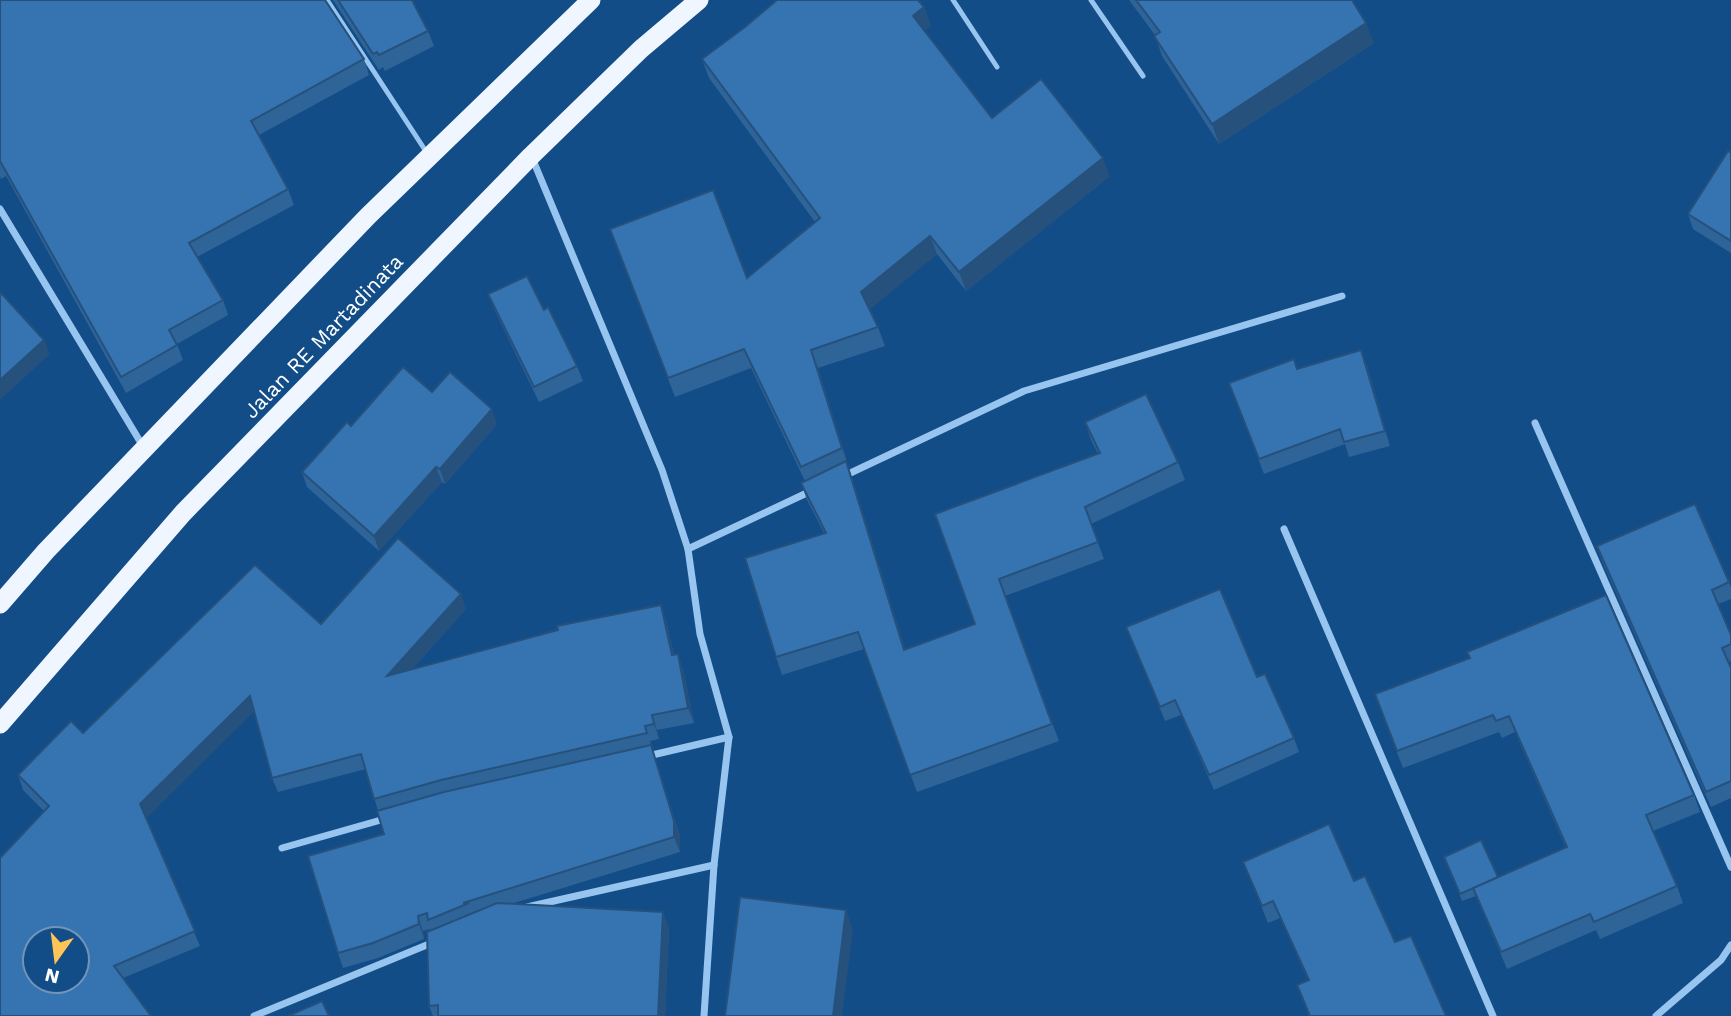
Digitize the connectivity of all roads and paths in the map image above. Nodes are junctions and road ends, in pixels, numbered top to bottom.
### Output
1 (327, 0) edge
2 (591, 0) edge
3 (699, 0) edge
4 (953, 0) edge
5 (1091, 0) edge
6 (998, 66) dead end
7 (1143, 76) dead end
8 (429, 156) junction
9 (531, 156) junction
10 (0, 209) edge
11 (1342, 296) dead end
12 (1535, 423) dead end
13 (145, 449) junction
14 (838, 479) edge
15 (825, 485) edge
16 (1284, 529) dead end
17 (688, 549) junction
18 (0, 604) edge
19 (0, 724) edge
20 (729, 737) junction
21 (635, 759) edge
22 (397, 816) edge
23 (282, 848) dead end
24 (714, 865) junction
25 (1731, 867) edge
26 (517, 909) edge
27 (444, 937) edge
28 (1731, 945) edge
29 (254, 1016) edge
30 (704, 1016) edge
31 (1493, 1016) edge
32 (1656, 1016) edge

1 - 8 lane
2 - 8 highway
3 - 9 highway, Jalan RE Martadinata
4 - 6 lane
5 - 7 lane
8 - 13 highway
9 - 17 street
9 - 19 highway, Jalan RE Martadinata
10 - 13 street
11 - 14 street
12 - 25 street
13 - 18 highway
15 - 17 street
16 - 31 street
17 - 20 street
20 - 21 street
20 - 24 street
22 - 23 street
24 - 26 street
24 - 30 street
27 - 29 street
28 - 32 street

